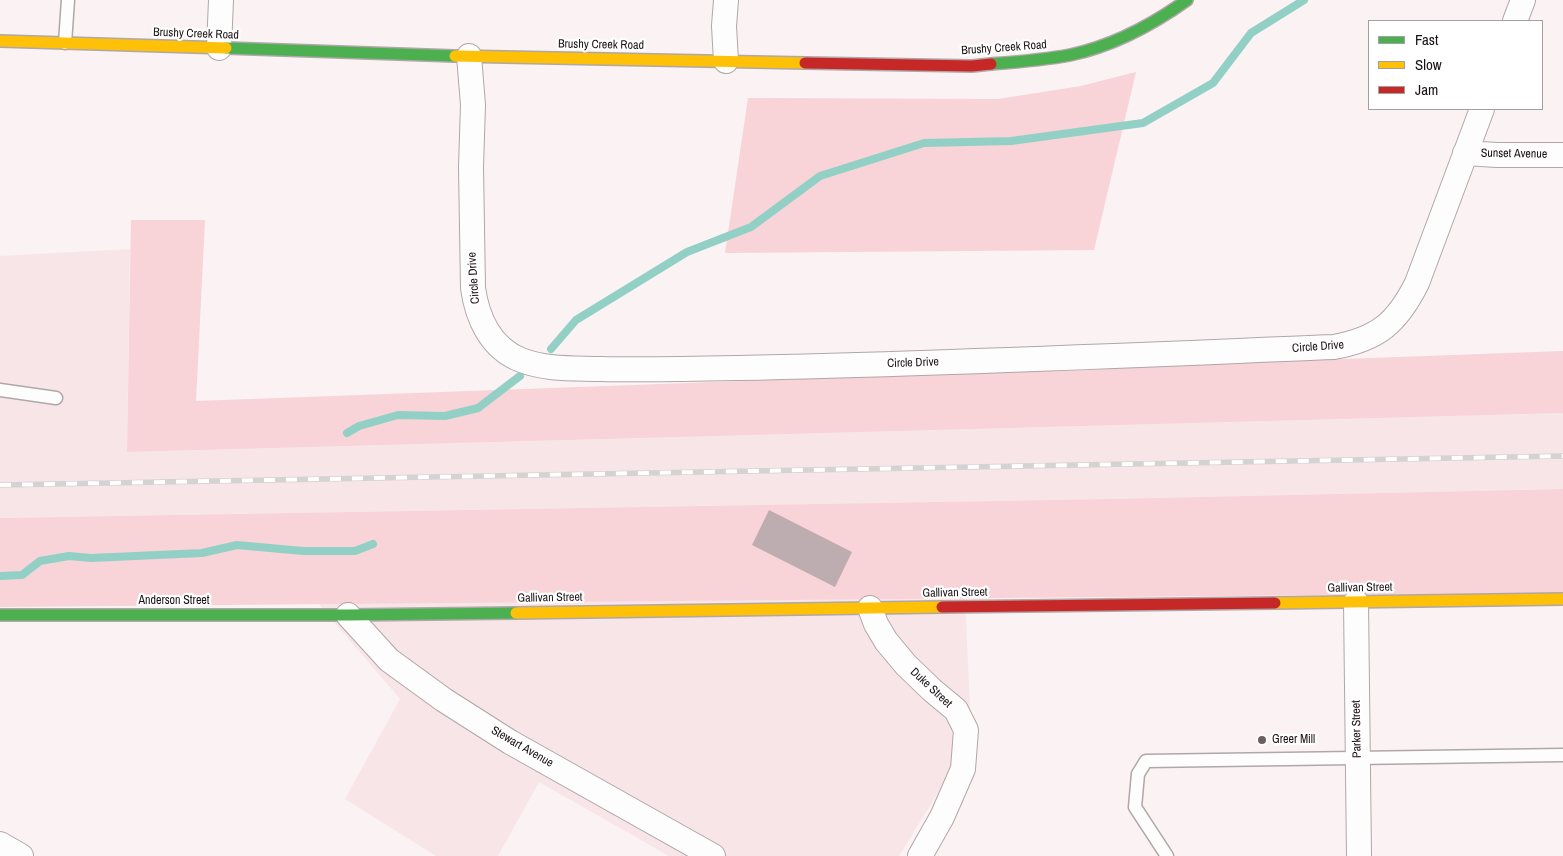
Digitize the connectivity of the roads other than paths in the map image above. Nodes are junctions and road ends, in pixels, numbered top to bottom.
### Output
1 (68, 0) edge
2 (221, 0) edge
3 (726, 0) edge
4 (1187, 0) edge
5 (1523, 0) edge
6 (1515, 20) edge
7 (0, 41) edge
8 (65, 43) junction
9 (219, 48) junction
10 (469, 56) junction
11 (726, 61) junction
12 (1482, 110) edge
13 (1465, 153) junction
14 (1563, 154) edge
15 (0, 390) edge
16 (56, 398) dead end
17 (1563, 599) edge
18 (1356, 602) junction
19 (870, 608) junction
20 (0, 615) edge
21 (348, 615) junction
22 (1563, 755) edge
23 (1358, 758) junction
24 (0, 844) edge
25 (21, 856) edge
26 (713, 856) edge
27 (920, 856) edge
28 (1167, 856) edge
29 (1359, 856) edge

1 - 8 lane
2 - 9 street
3 - 11 street
4 - 11 street, Brushy Creek Road
5 - 6 street
7 - 8 street, Brushy Creek Road
8 - 9 street, Brushy Creek Road
9 - 10 street, Brushy Creek Road
10 - 11 street, Brushy Creek Road
10 - 13 street, Circle Drive
12 - 13 street, Circle Drive
13 - 14 street, Sunset Avenue
15 - 16 lane
17 - 18 street, Gallivan Street
18 - 19 street, Gallivan Street
18 - 23 street, Parker Street
19 - 21 street, Gallivan Street
19 - 27 street, Duke Street
20 - 21 street, Anderson Street
21 - 26 street, Stewart Avenue
22 - 23 lane
23 - 28 lane
23 - 29 street, Parker Street
24 - 25 street

